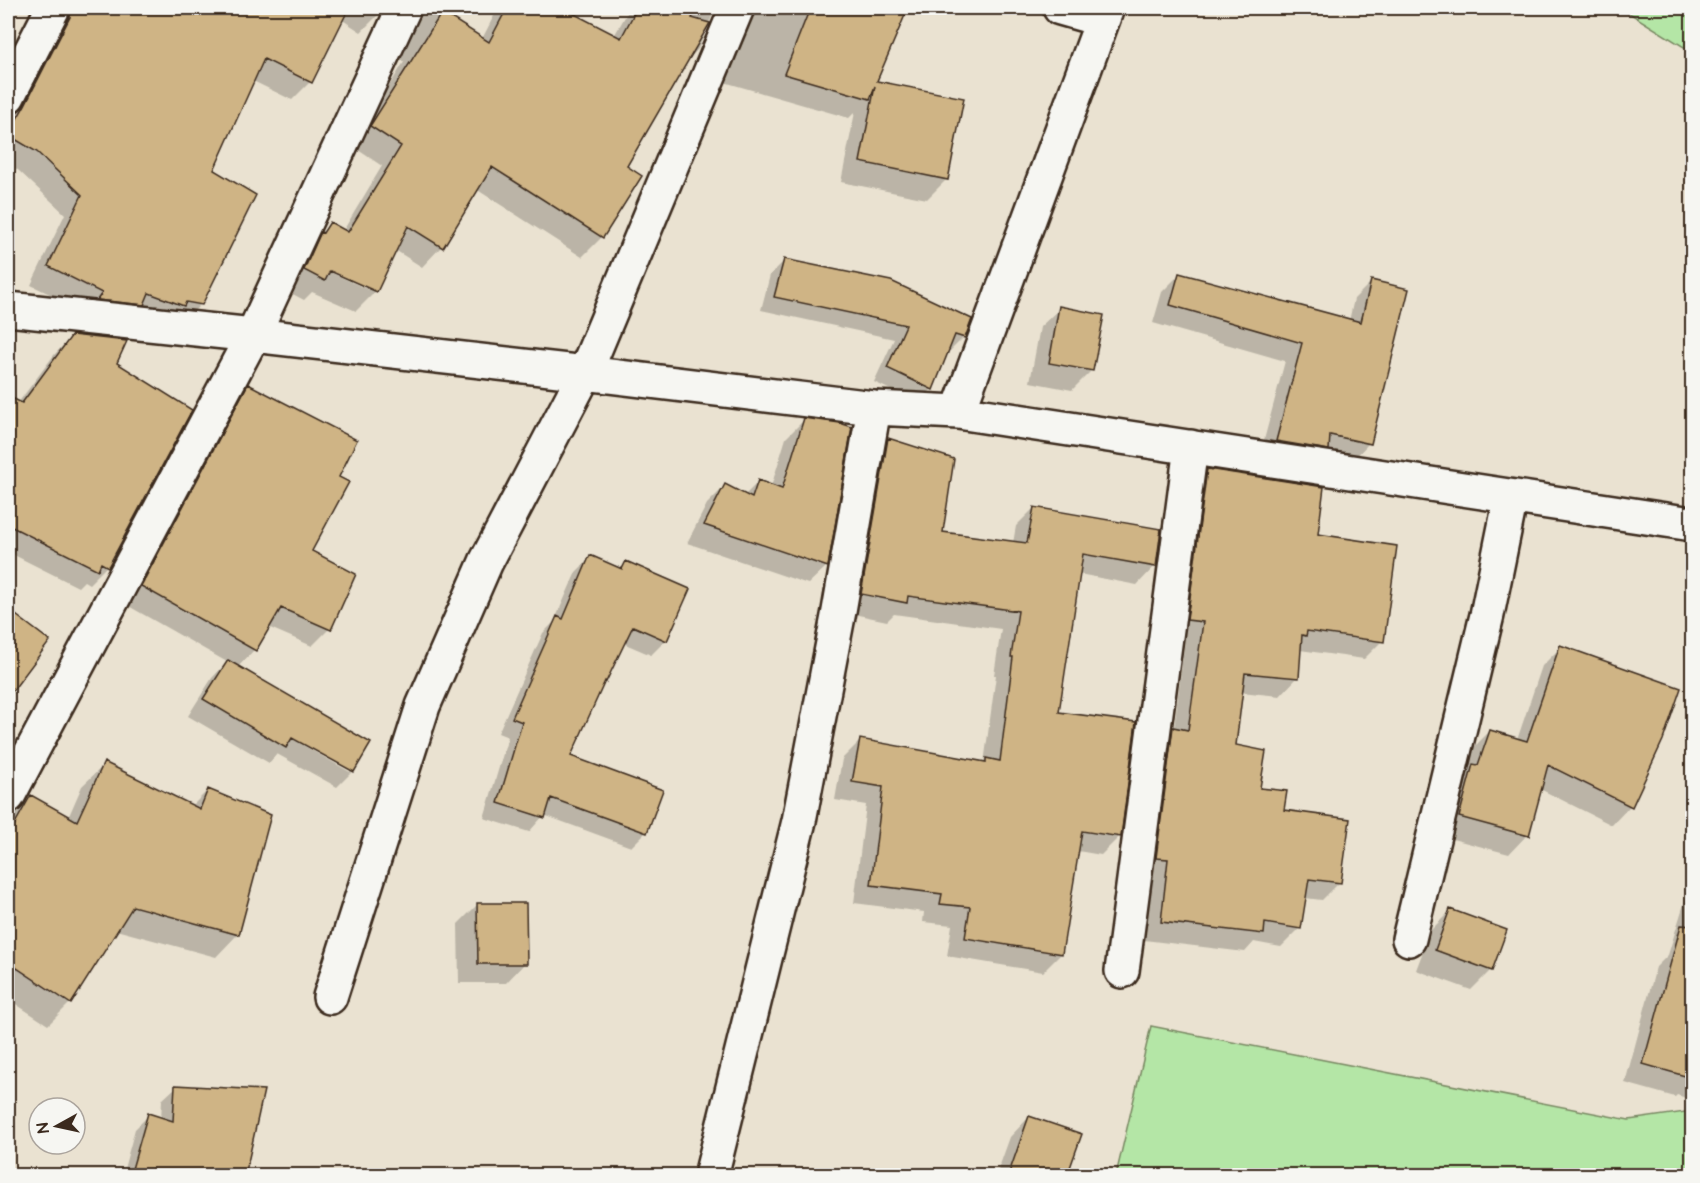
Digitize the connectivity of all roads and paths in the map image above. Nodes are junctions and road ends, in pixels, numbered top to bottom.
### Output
1 (53, 8) edge
2 (404, 8) edge
3 (737, 8) edge
4 (1060, 8) edge
5 (1104, 14) edge
6 (8, 96) edge
7 (8, 309) edge
8 (253, 335) junction
9 (585, 373) junction
10 (874, 408) junction
11 (958, 412) junction
12 (1191, 447) junction
13 (1511, 497) junction
14 (1692, 524) edge
15 (8, 796) edge
16 (1409, 939) dead end
17 (1122, 971) dead end
18 (330, 997) dead end
19 (711, 1176) edge

1 - 6 street
2 - 8 street
3 - 9 street
4 - 5 street
5 - 11 street
7 - 8 street
8 - 9 street
8 - 15 street
9 - 10 street
9 - 18 street
10 - 11 street
10 - 19 street
11 - 12 street
12 - 13 street
12 - 17 street
13 - 14 street
13 - 16 street

